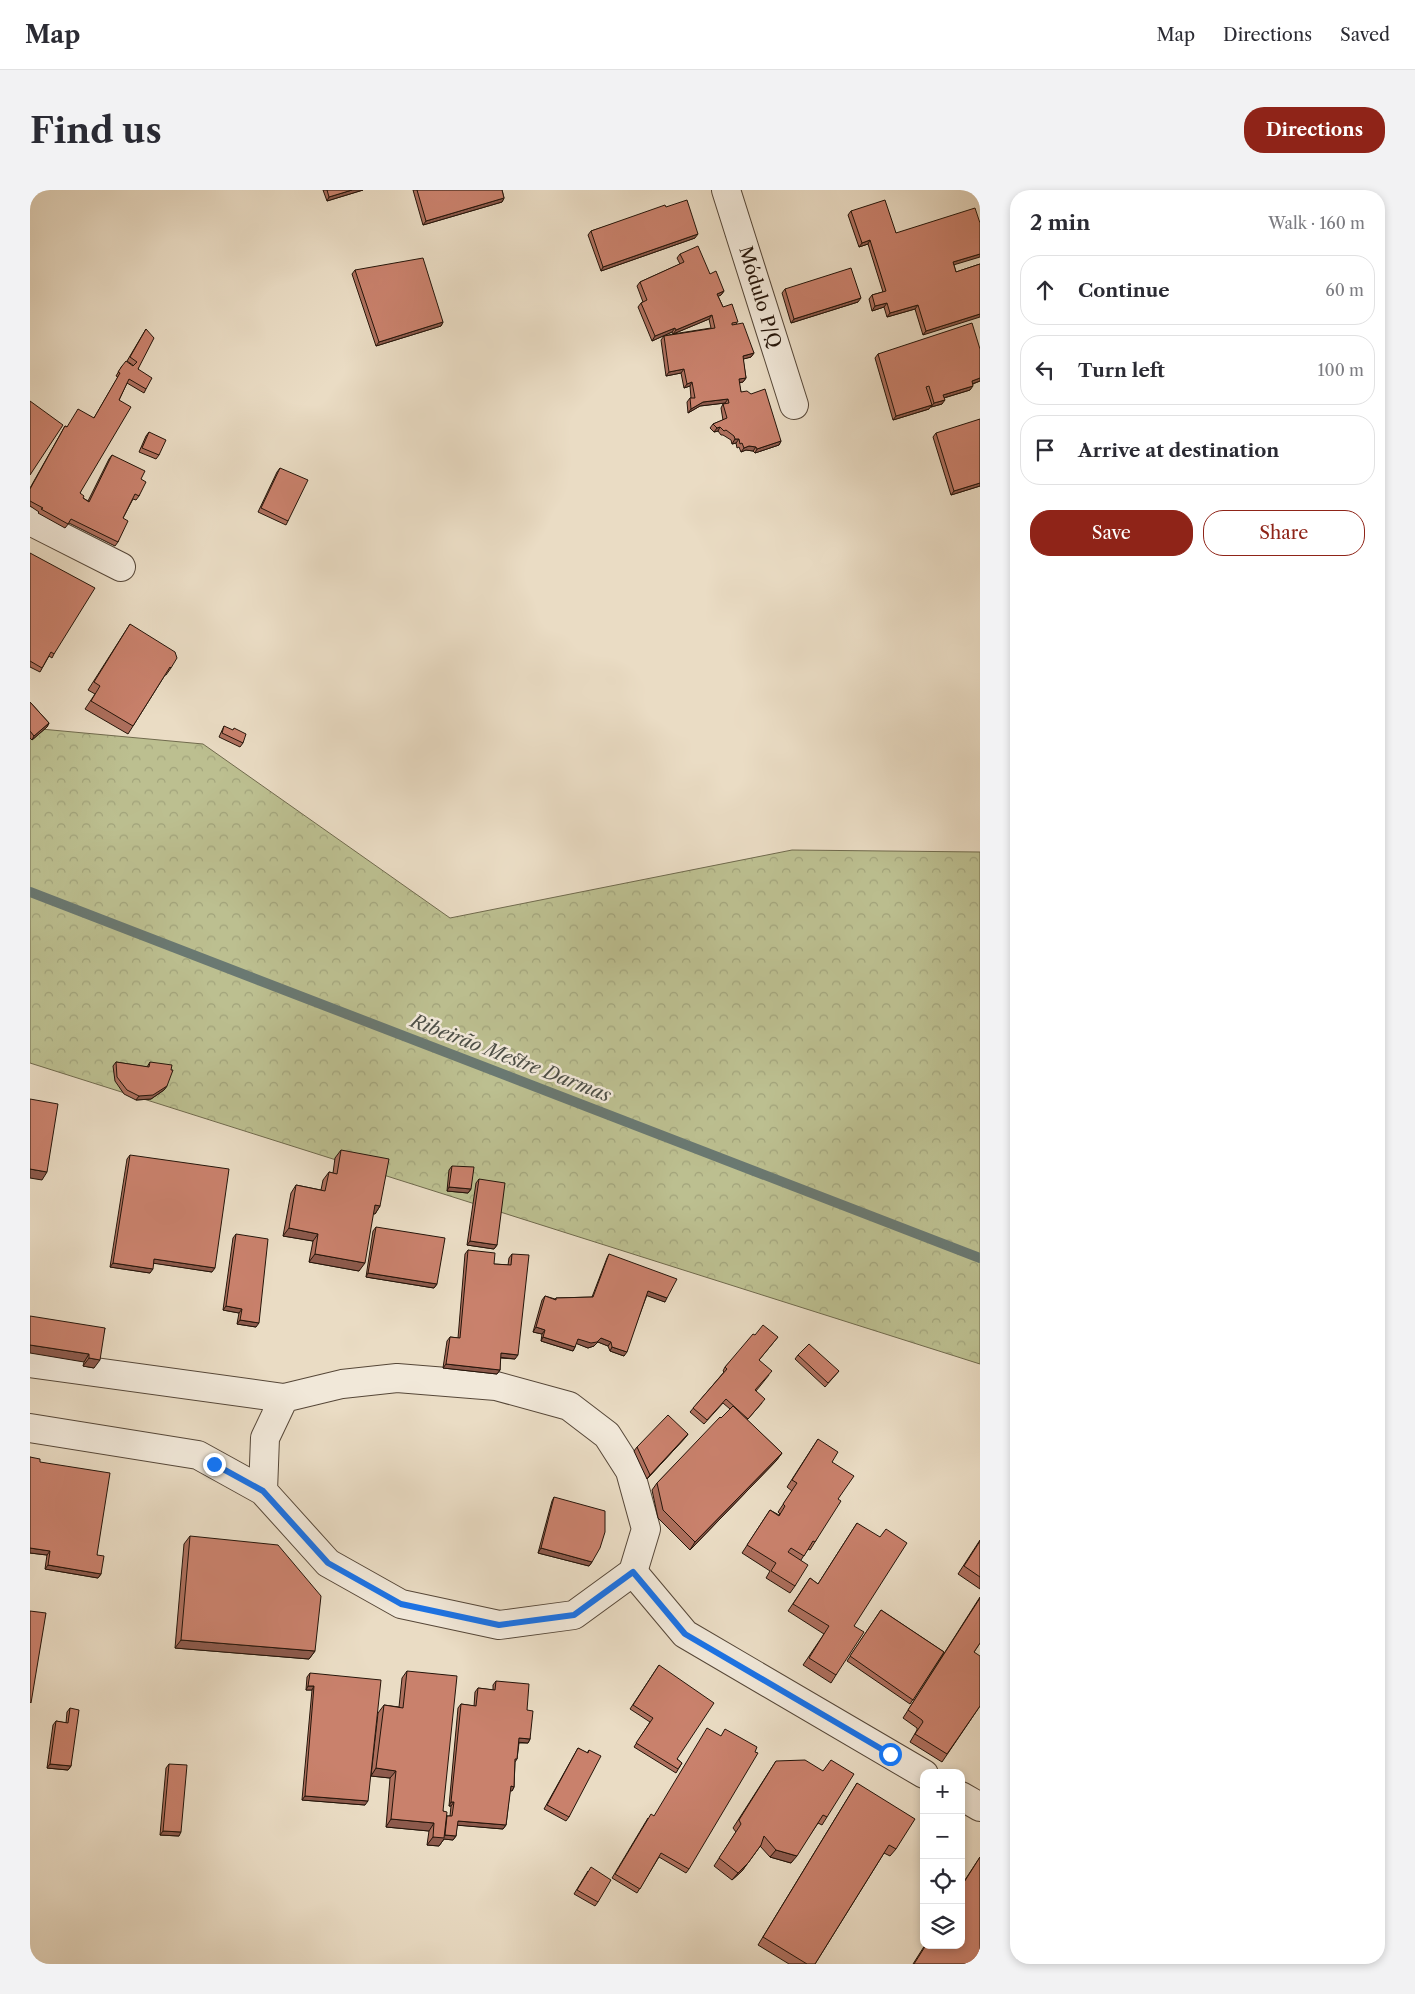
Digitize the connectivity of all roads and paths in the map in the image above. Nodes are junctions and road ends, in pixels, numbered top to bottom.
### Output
1 (726, 190) edge
2 (794, 405) dead end
3 (30, 521) edge
4 (121, 567) dead end
5 (30, 1363) edge
6 (284, 1398) junction
7 (30, 1428) edge
8 (263, 1491) junction
9 (633, 1572) junction
10 (920, 1772) edge
11 (965, 1798) edge
12 (980, 1807) edge

1 - 2 street, Módulo P/Q
3 - 4 street
5 - 6 street
6 - 8 street
6 - 9 street
7 - 8 street
8 - 9 street
9 - 10 street
11 - 12 street

